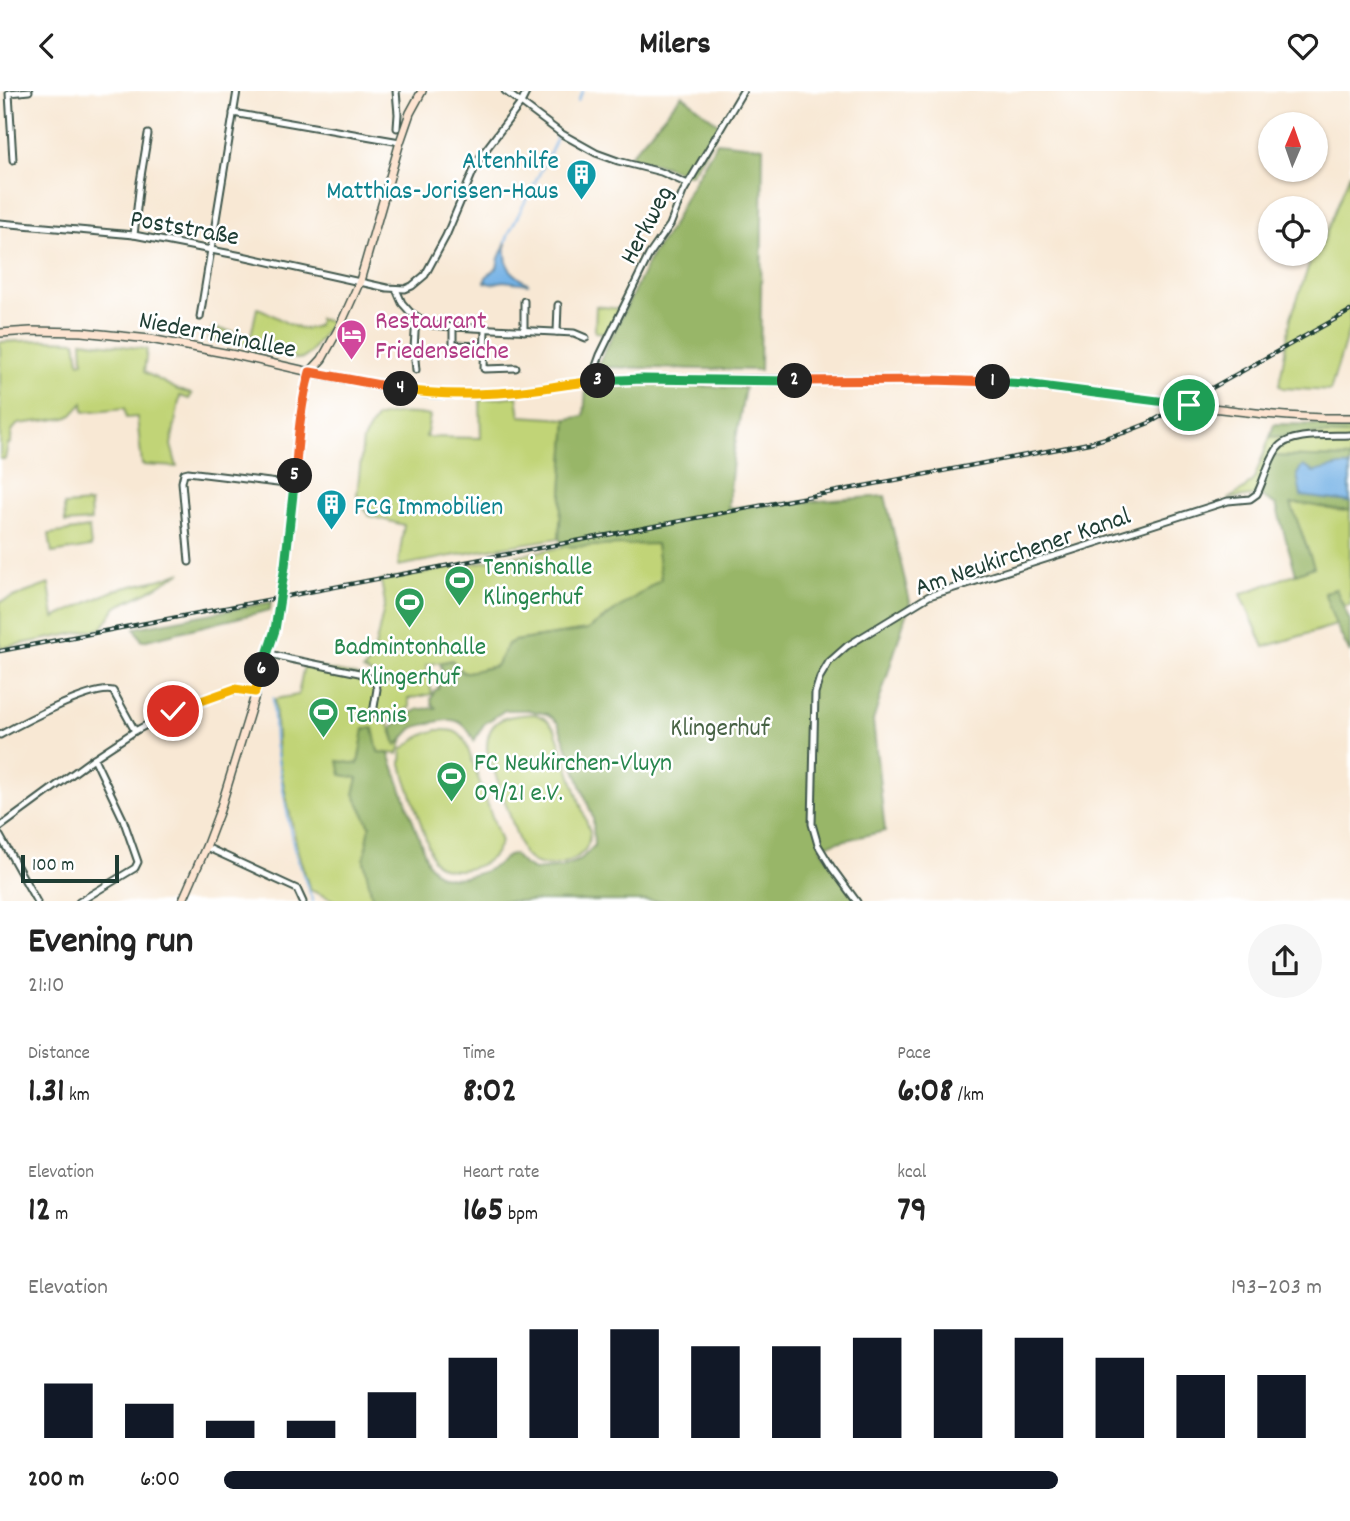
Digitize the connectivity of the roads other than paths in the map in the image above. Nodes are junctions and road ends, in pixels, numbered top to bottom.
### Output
1 (21, 91) edge
2 (29, 91) edge
3 (237, 91) edge
4 (396, 91) edge
5 (422, 91) edge
6 (505, 91) edge
7 (527, 91) edge
8 (743, 91) edge
9 (521, 103) junction
10 (233, 113) junction
11 (397, 128) dead end
12 (148, 134) dead end
13 (400, 142) junction
14 (13, 160) dead end
15 (688, 184) junction
16 (0, 223) edge
17 (134, 235) junction
18 (212, 250) junction
19 (360, 281) junction
20 (396, 289) junction
21 (524, 301) dead end
22 (558, 305) dead end
23 (200, 317) dead end
24 (416, 317) junction
25 (453, 327) junction
26 (485, 329) junction
27 (524, 331) junction
28 (557, 332) junction
29 (0, 333) edge
30 (586, 338) dead end
31 (485, 346) junction
32 (516, 368) dead end
33 (416, 370) dead end
34 (310, 372) junction
35 (596, 381) junction
36 (1350, 418) edge
37 (1350, 435) edge
38 (294, 485) junction
39 (189, 562) dead end
40 (267, 653) junction
41 (255, 692) junction
42 (373, 713) dead end
43 (135, 731) junction
44 (0, 735) edge
45 (93, 758) junction
46 (0, 827) edge
47 (0, 836) edge
48 (206, 847) junction
49 (37, 901) edge
50 (79, 901) edge
51 (182, 901) edge
52 (303, 901) edge
53 (857, 901) edge

1 - 2 street
1 - 14 street
3 - 10 street
4 - 11 street
5 - 13 main road
6 - 9 street
7 - 9 street
8 - 15 street, Herkweg
9 - 15 street
9 - 20 street
10 - 13 street
10 - 18 street
12 - 17 street
13 - 19 main road
15 - 35 street, Herkweg
16 - 17 street, Poststraße
17 - 18 street, Poststraße
18 - 19 street, Poststraße
18 - 23 street
19 - 20 street, Poststraße
19 - 34 main road
20 - 24 street
21 - 27 street
22 - 28 street
24 - 25 street
24 - 33 street
25 - 26 street
25 - 31 street
26 - 27 street
26 - 31 street
27 - 28 street
28 - 30 street
29 - 34 main road, Niederrheinallee
31 - 32 street
34 - 35 main road, Niederrheinallee
34 - 38 main road
35 - 36 main road, Niederrheinallee, bridge
37 - 53 street, Am Neukirchener Kanal
38 - 39 street
38 - 40 main road
40 - 41 main road
40 - 42 street
41 - 43 street
41 - 48 main road
43 - 44 street
43 - 45 street
45 - 46 street
45 - 50 street
47 - 49 street
48 - 51 main road
48 - 52 street

